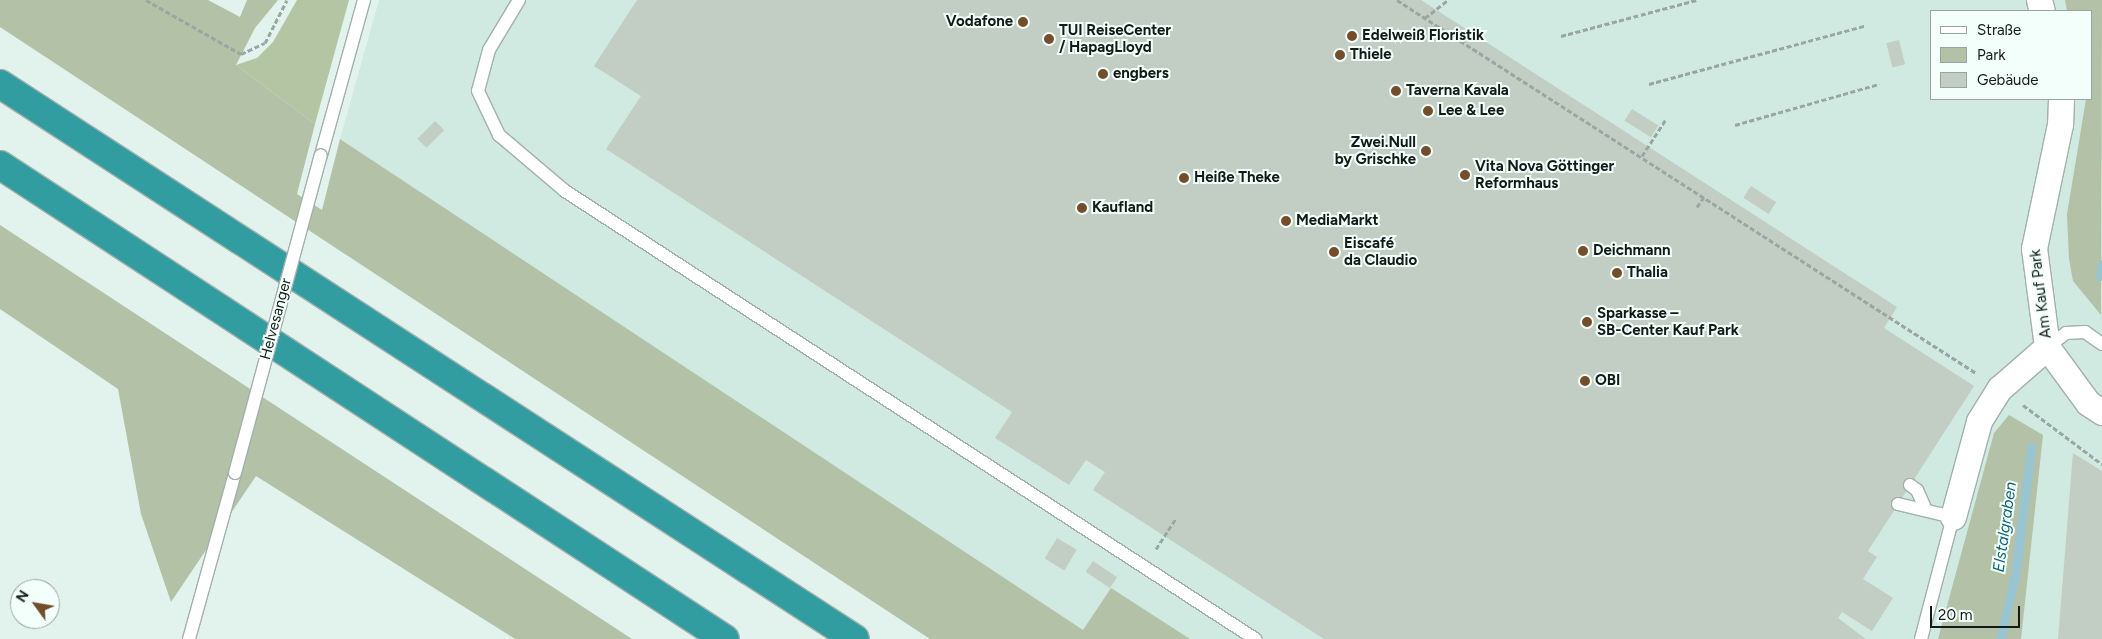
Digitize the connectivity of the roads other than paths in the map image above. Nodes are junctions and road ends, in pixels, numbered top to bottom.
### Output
1 (364, 0) edge
2 (519, 0) edge
3 (0, 84) edge
4 (2061, 100) edge
5 (0, 165) edge
6 (2102, 344) edge
7 (2048, 346) junction
8 (2102, 412) edge
9 (1910, 485) dead end
10 (1898, 504) dead end
11 (1924, 506) junction
12 (1953, 517) junction
13 (189, 639) edge
14 (726, 639) edge
15 (855, 639) edge
16 (1255, 639) edge
17 (1921, 639) edge

1 - 13 lane, Helvesanger, bridge
2 - 16 lane
3 - 15 highway
4 - 7 street, Am Kauf Park
5 - 14 highway
6 - 7 lane
7 - 8 street, Am Kauf Park
7 - 12 street
9 - 11 lane
10 - 11 lane
11 - 12 lane
12 - 17 lane

